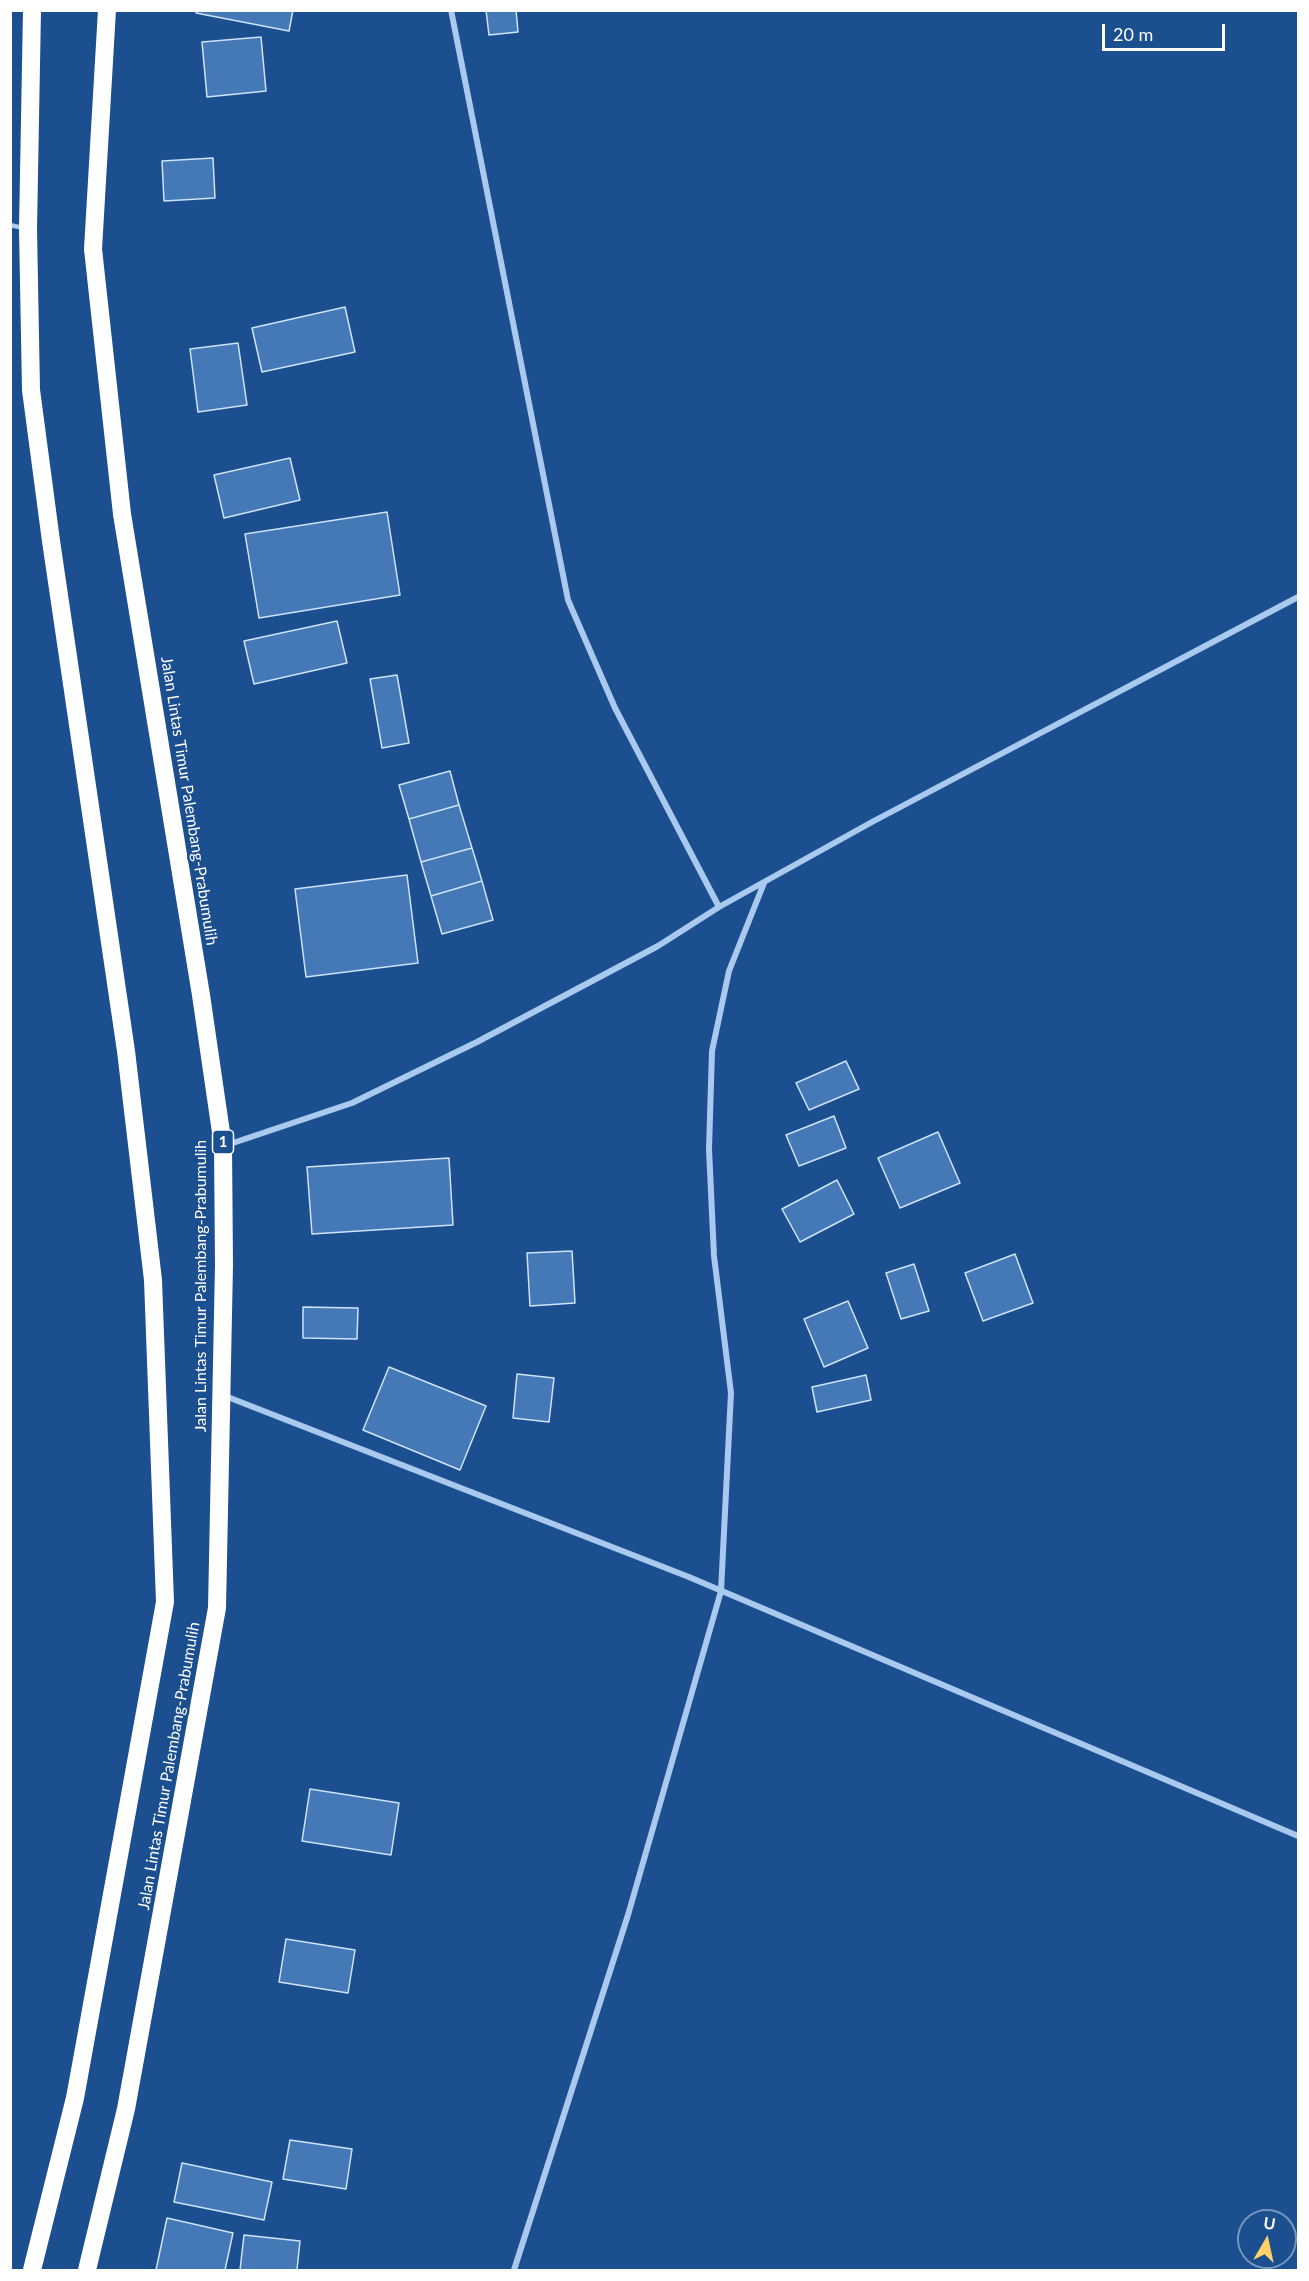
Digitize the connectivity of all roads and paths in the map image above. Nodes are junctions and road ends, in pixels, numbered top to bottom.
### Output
1 (32, 10) edge
2 (107, 10) edge
3 (451, 10) edge
4 (19, 227) edge
5 (1299, 597) edge
6 (764, 883) junction
7 (719, 907) junction
8 (223, 1146) junction
9 (221, 1395) junction
10 (722, 1591) junction
11 (1299, 1836) edge
12 (32, 2271) edge
13 (87, 2271) edge
14 (514, 2271) edge

1 - 4 highway, Jalan Lintas Timur Palembang-Prabumulih
2 - 8 highway, Jalan Lintas Timur Palembang-Prabumulih / 1
3 - 7 street
4 - 12 highway, Jalan Lintas Timur Palembang-Prabumulih
5 - 6 street
6 - 7 street
6 - 10 street
7 - 8 street
8 - 9 highway, Jalan Lintas Timur Palembang-Prabumulih / 1
9 - 10 street
9 - 13 highway, Jalan Lintas Timur Palembang-Prabumulih / 1
10 - 11 street
10 - 14 street

